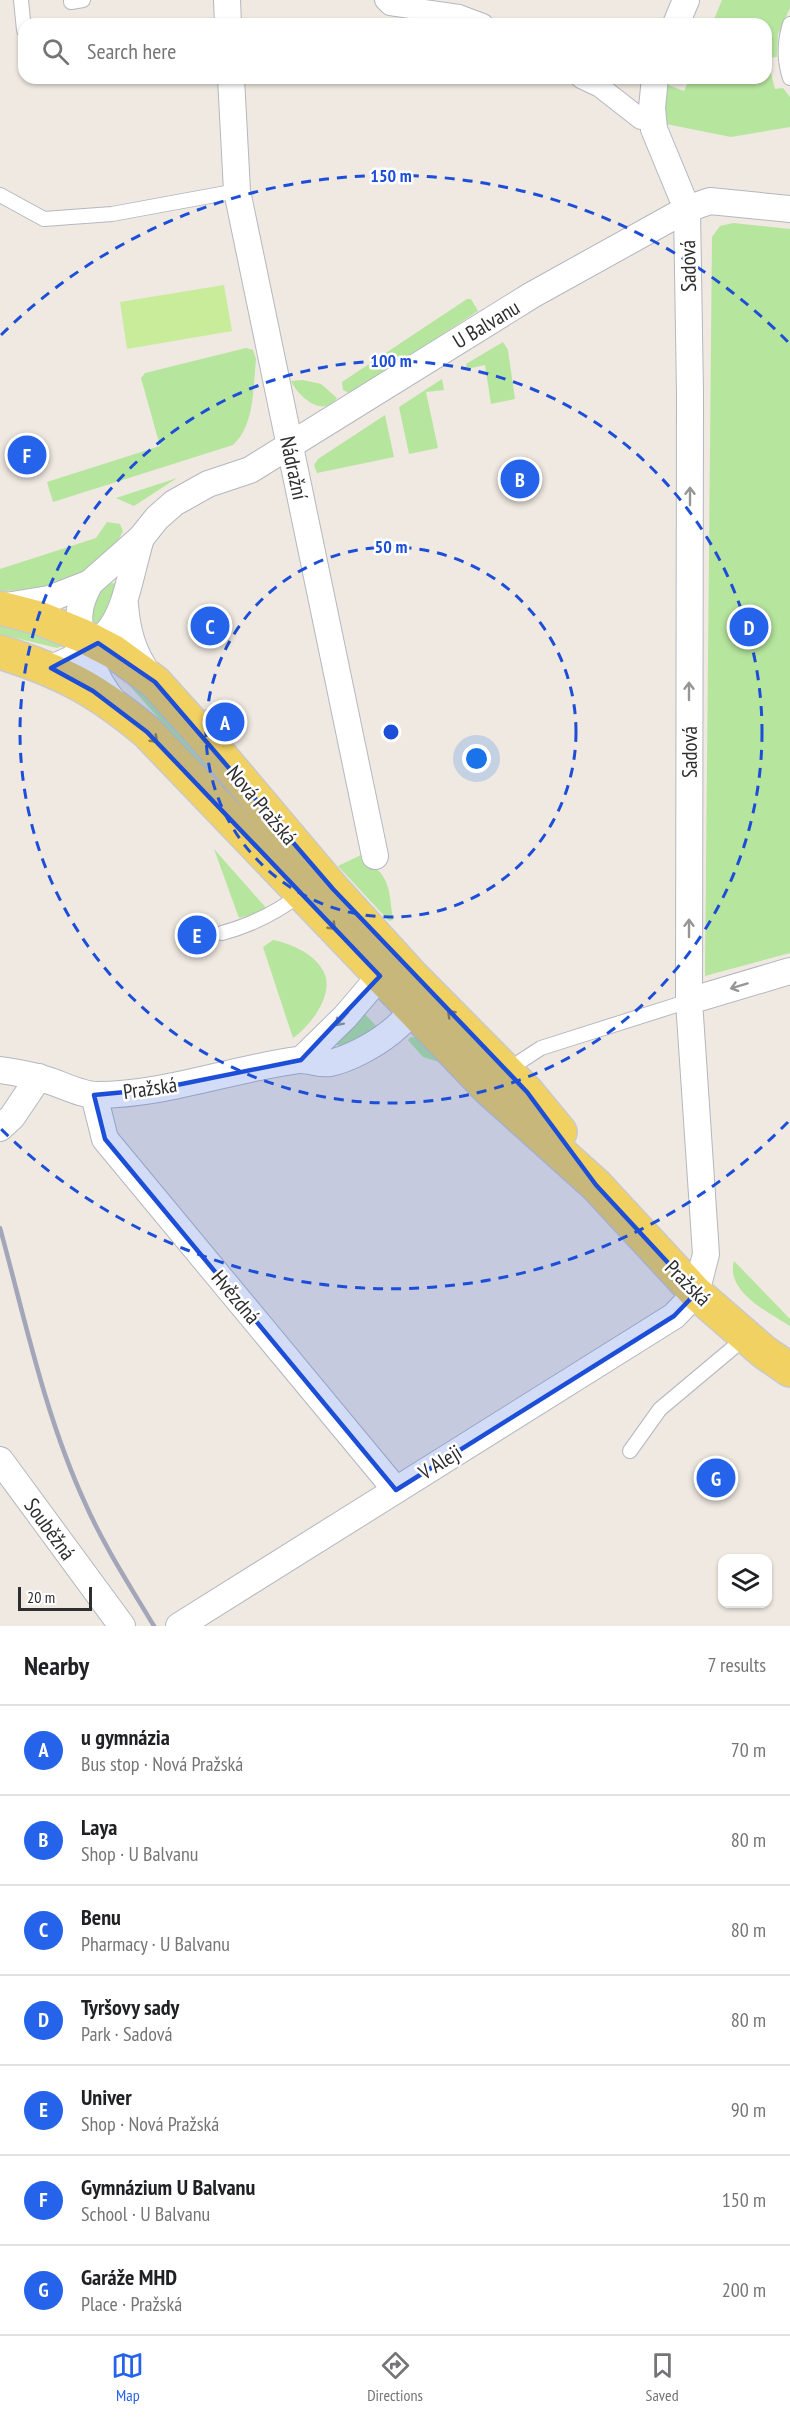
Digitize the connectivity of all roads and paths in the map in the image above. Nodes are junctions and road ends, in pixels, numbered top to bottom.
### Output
1 (21, 0) edge
2 (71, 0) edge
3 (83, 0) edge
4 (227, 0) edge
5 (385, 0) edge
6 (686, 0) edge
7 (23, 18) edge
8 (228, 18) edge
9 (467, 18) edge
10 (678, 18) edge
11 (790, 24) edge
12 (790, 78) edge
13 (231, 84) edge
14 (594, 84) edge
15 (655, 84) edge
16 (652, 119) junction
17 (237, 191) junction
18 (0, 195) edge
19 (687, 209) junction
20 (790, 209) edge
21 (289, 445) junction
22 (141, 538) junction
23 (90, 583) junction
24 (125, 605) junction
25 (0, 607) edge
26 (90, 643) junction
27 (0, 652) edge
28 (51, 668) junction
29 (155, 682) junction
30 (120, 709) junction
31 (375, 856) dead end
32 (301, 894) junction
33 (222, 933) dead end
34 (790, 971) edge
35 (380, 976) junction
36 (413, 977) junction
37 (689, 1001) junction
38 (413, 1011) junction
39 (301, 1060) junction
40 (521, 1061) dead end
41 (0, 1070) edge
42 (39, 1077) junction
43 (94, 1095) junction
44 (0, 1128) edge
45 (596, 1185) junction
46 (696, 1293) junction
47 (746, 1337) junction
48 (790, 1370) edge
49 (630, 1451) dead end
50 (0, 1460) edge
51 (396, 1490) junction
52 (122, 1626) edge
53 (179, 1626) edge

1 - 7 lane
2 - 3 lane
4 - 8 street
5 - 9 street
6 - 10 street
11 - 12 lane
13 - 17 street, Nádražní
14 - 16 street
15 - 16 street
16 - 19 street
17 - 18 lane
17 - 21 street, Nádražní
19 - 20 street, U Balvanu
19 - 21 street, U Balvanu
37 -> 19 street, Sadová
21 - 22 street, U Balvanu
21 - 31 street, Nádražní
22 - 23 street, U Balvanu
22 - 24 street, U Balvanu
23 - 25 street, U Balvanu
23 - 26 street, U Balvanu
24 - 26 street, U Balvanu
24 - 29 street, U Balvanu
25 - 26 main road, Nová Pražská
26 - 28 street, U Balvanu
26 - 29 main road, Nová Pražská
26 - 30 street, U Balvanu
27 - 28 main road, Nová Pražská
28 - 30 main road, Nová Pražská
29 - 36 main road, Nová Pražská
30 -> 32 main road, Nová Pražská
32 - 33 lane
32 -> 35 main road, Nová Pražská
34 -> 37 street
35 - 36 street
35 - 38 main road, Pražská
35 -> 39 street
36 - 38 street
45 -> 36 main road, Pražská
37 - 40 lane
37 - 46 street, Sadová
38 - 39 street, Pražská
38 - 45 main road, Pražská
39 - 43 street, Pražská
41 - 42 street, Pražská
42 - 43 street, Pražská
42 - 44 street
43 - 51 street, Hvězdná
45 - 46 main road, Pražská
46 - 47 main road, Pražská
46 - 51 street, V Aleji
47 - 48 main road, Pražská
47 - 49 lane
50 - 52 street, Souběžná
51 - 53 street, V Aleji

